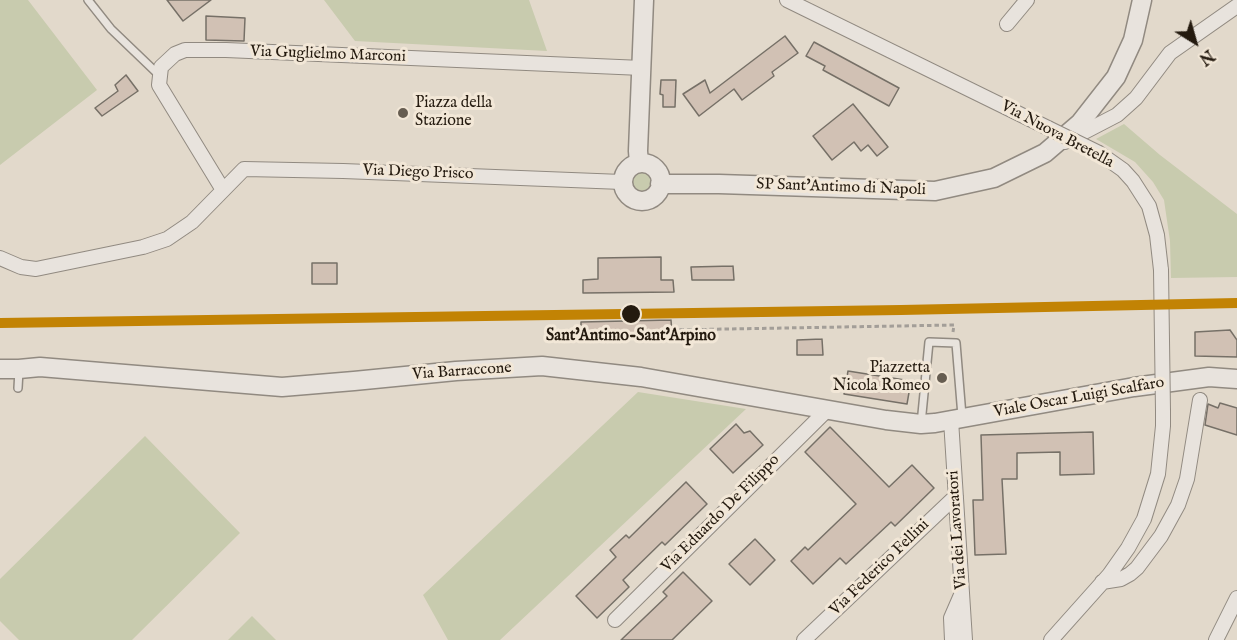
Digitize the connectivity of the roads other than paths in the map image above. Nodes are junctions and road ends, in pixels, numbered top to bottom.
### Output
1 (88, 0) edge
2 (644, 0) edge
3 (787, 0) edge
4 (1027, 0) edge
5 (1142, 0) edge
6 (1237, 6) edge
7 (1007, 24) dead end
8 (642, 68) junction
9 (160, 76) junction
10 (1045, 153) junction
11 (639, 163) junction
12 (622, 182) junction
13 (660, 184) junction
14 (223, 190) junction
15 (0, 258) edge
16 (0, 369) edge
17 (19, 369) junction
18 (1237, 379) edge
19 (18, 388) dead end
20 (1200, 400) dead end
21 (828, 409) junction
22 (957, 419) junction
23 (921, 424) junction
24 (956, 496) junction
25 (1102, 582) junction
26 (962, 593) junction
27 (1237, 598) edge
28 (615, 620) dead end
29 (804, 640) edge
30 (952, 640) edge
31 (965, 640) edge
32 (1051, 640) edge
33 (1216, 640) edge

1 - 9 lane
2 - 8 street
3 - 25 street, Via Nuova Bretella, bridge
4 - 7 street
5 - 10 street, SP Sant'Antimo di Napoli
6 - 10 street
8 - 9 street, Via Guglielmo Marconi
8 - 11 street
9 - 14 street
10 - 13 street, SP Sant'Antimo di Napoli
11 - 12 street
11 - 13 street
12 - 13 street
12 - 14 street, Via Diego Prisco
14 - 15 street, Via Diego Prisco
16 - 17 street, Via Barraccone
17 - 19 lane
17 - 21 street, Via Barraccone
18 - 22 street, Viale Oscar Luigi Scalfaro
20 - 25 street
21 - 23 street, Via Barraccone
21 - 28 street, Via Eduardo De Filippo
22 - 23 street, Viale Oscar Luigi Scalfaro
22 - 23 lane
22 - 24 street, Via dei Lavoratori
24 - 26 street, Via dei Lavoratori
24 - 29 street, Via Federico Fellini
25 - 32 street, Via Nuova Bretella
26 - 30 street
26 - 31 street, Via dei Lavoratori
27 - 33 street

